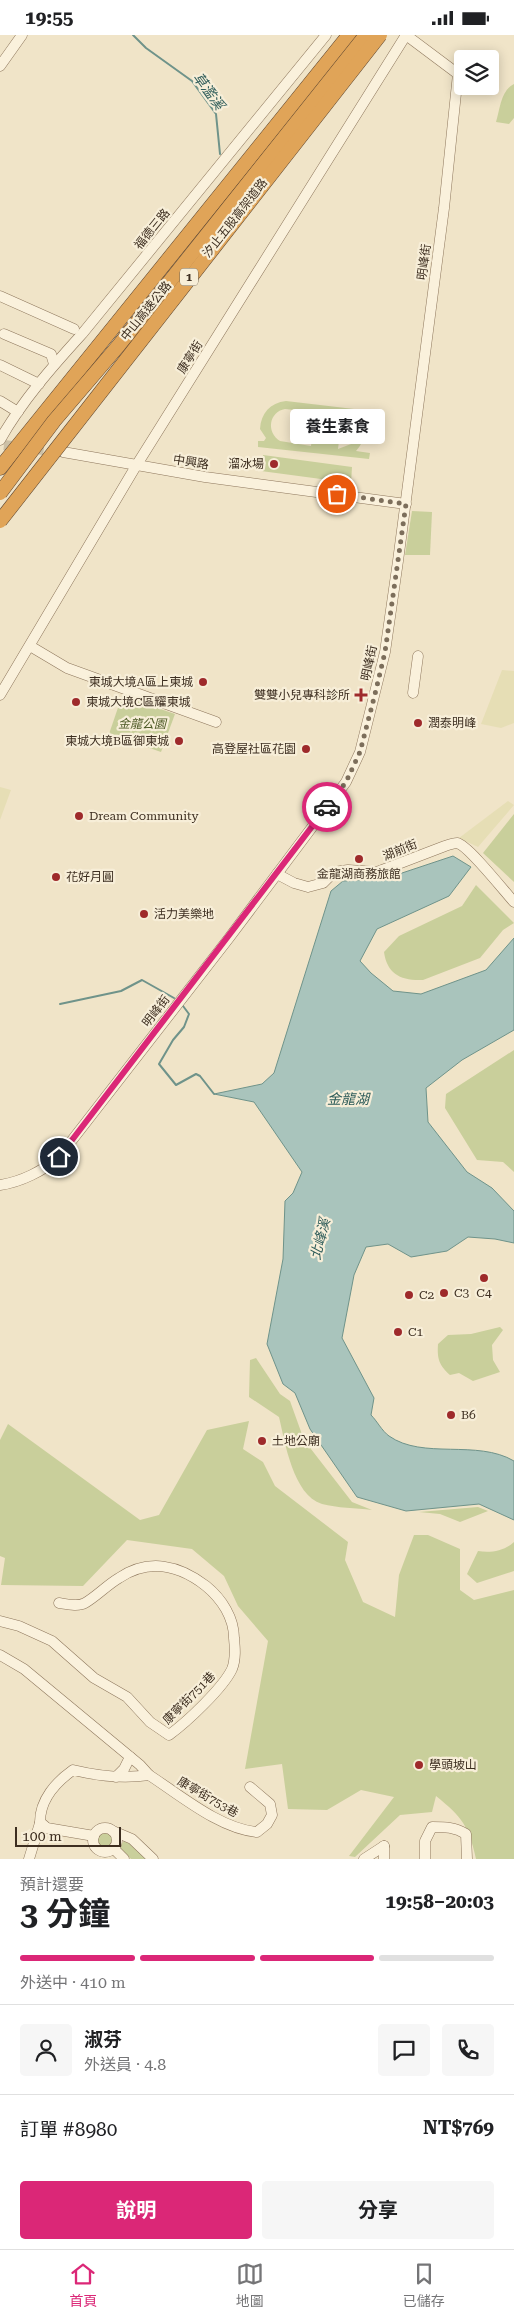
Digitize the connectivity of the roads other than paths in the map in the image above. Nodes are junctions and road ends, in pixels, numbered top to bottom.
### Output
1 (22, 35) edge
2 (326, 35) edge
3 (349, 35) edge
4 (366, 35) edge
5 (380, 35) edge
6 (406, 35) edge
7 (0, 66) edge
8 (1, 299) edge
9 (74, 329) dead end
10 (1, 335) edge
11 (54, 364) junction
12 (0, 365) edge
13 (39, 384) junction
14 (0, 401) edge
15 (18, 412) junction
16 (1, 443) edge
17 (63, 452) tunnel mouth
18 (136, 466) junction
19 (0, 468) edge
20 (0, 493) edge
21 (406, 504) junction
22 (0, 521) edge
23 (30, 646) junction
24 (418, 656) dead end
25 (413, 693) dead end
26 (0, 695) edge
27 (216, 722) dead end
28 (277, 874) junction
29 (514, 902) edge
30 (0, 1185) edge
31 (59, 1603) dead end
32 (0, 1621) edge
33 (0, 1655) edge
34 (130, 1757) junction
35 (149, 1775) junction
36 (116, 1777) junction
37 (250, 1787) dead end
38 (40, 1823) junction
39 (113, 1831) junction
40 (94, 1836) junction
41 (114, 1849) junction
42 (97, 1855) edge
43 (29, 1859) edge
44 (124, 1859) edge
45 (153, 1859) edge
46 (364, 1859) edge
47 (384, 1859) edge
48 (425, 1859) edge
49 (467, 1859) edge

1 - 7 street
2 - 11 street, 福德三路
3 - 19 highway, 中山高速公路 / 1
4 - 20 highway, 中山高速公路 / 1, bridge
5 - 22 highway, 汐止五股高架道路 / 1, bridge
6 - 18 street, 康寧街
6 - 21 street, 明峰街
8 - 9 street
10 - 11 street
11 - 13 street, 福德三路
12 - 13 street
13 - 15 street, 福德三路
14 - 15 street
15 - 16 street, 福德三路
17 - 18 street, 中興路
18 - 21 street, 中興路
18 - 23 street, 康寧街
21 - 28 street, 明峰街
23 - 26 street, 康寧街
23 - 27 street
24 - 25 street
28 - 29 street, 湖前街
28 - 30 street, 明峰街
31 - 32 street, 康寧街751巷
33 - 34 street
34 - 35 street
34 - 36 street
35 - 36 street
35 - 37 street, 康寧街753巷
36 - 38 street
38 - 40 street
38 - 43 street
39 - 40 street
39 - 41 street
39 - 45 street
40 - 42 street
41 - 42 street
41 - 44 street
46 - 47 street
48 - 49 street

